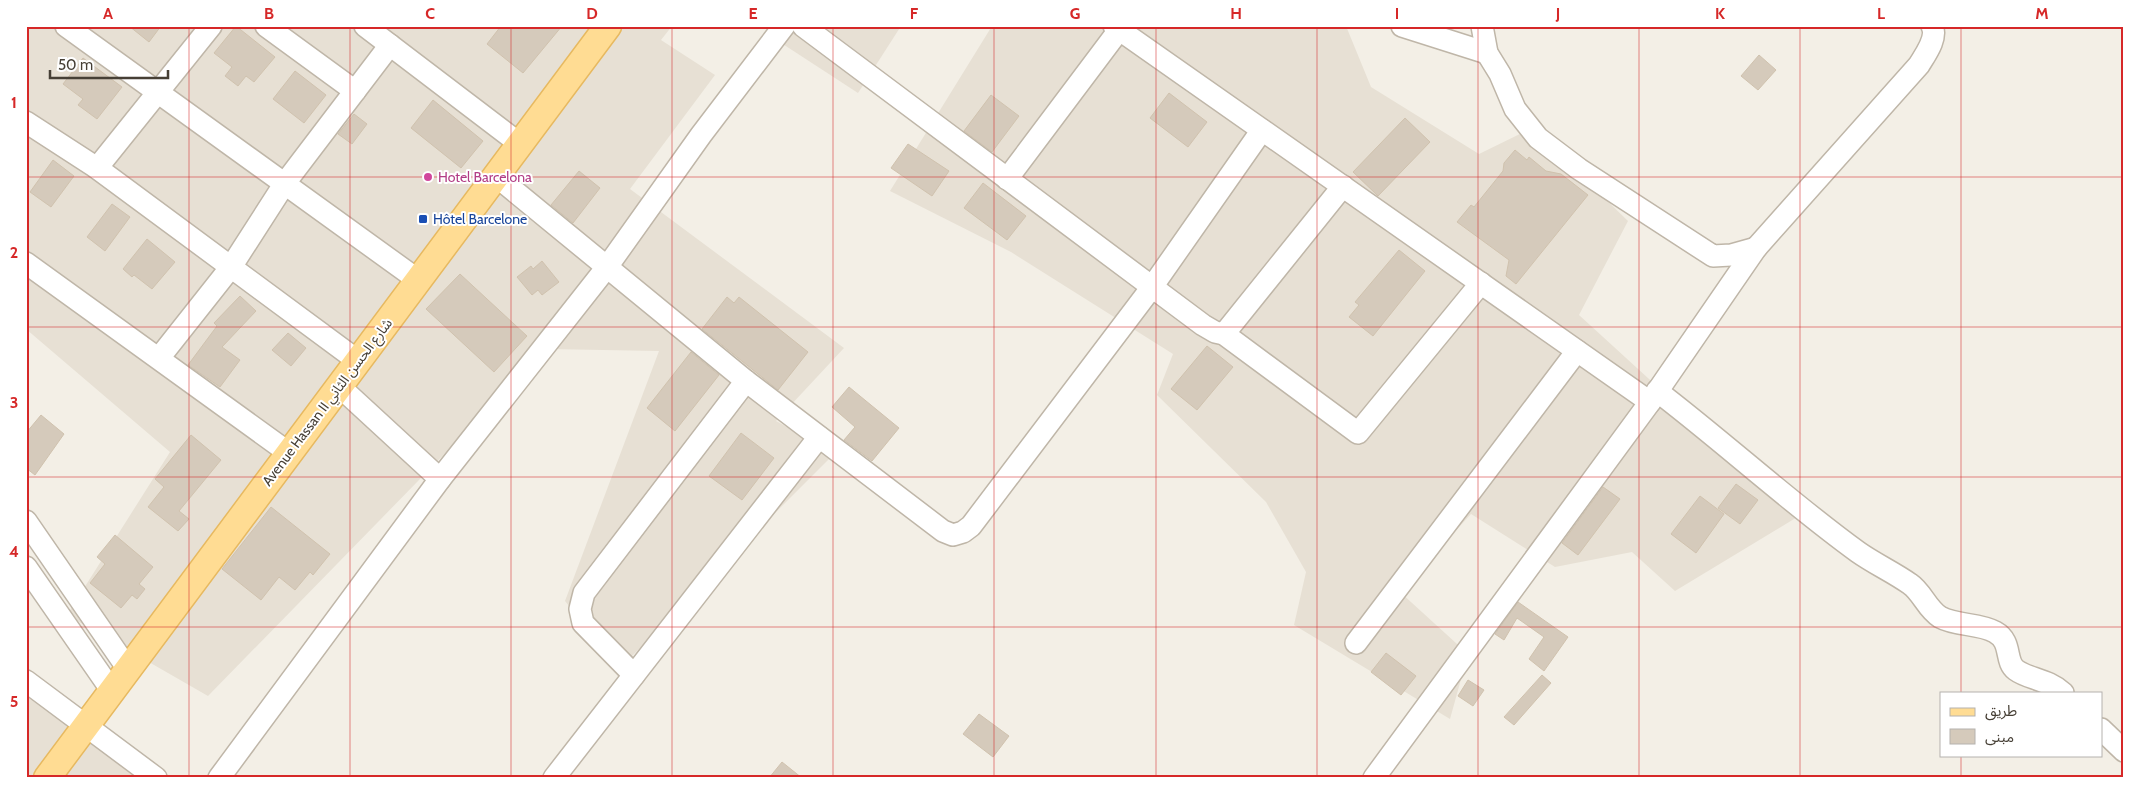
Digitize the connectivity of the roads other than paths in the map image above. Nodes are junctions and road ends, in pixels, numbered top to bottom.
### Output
1 (66, 26) edge
2 (211, 26) edge
3 (266, 26) edge
4 (365, 26) edge
5 (608, 26) edge
6 (784, 26) edge
7 (803, 26) edge
8 (1402, 26) edge
9 (1482, 26) edge
10 (1932, 26) edge
11 (1117, 28) edge
12 (390, 45) junction
13 (1487, 53) junction
14 (158, 91) junction
15 (354, 92) junction
16 (26, 122) edge
17 (1262, 130) junction
18 (520, 144) junction
19 (97, 168) junction
20 (496, 176) junction
21 (1007, 179) junction
22 (285, 183) junction
23 (1342, 186) junction
24 (1756, 248) junction
25 (26, 263) edge
26 (231, 267) junction
27 (607, 267) junction
28 (418, 280) junction
29 (1481, 283) junction
30 (1152, 287) junction
31 (1224, 334) junction
32 (1577, 351) junction
33 (159, 358) junction
34 (358, 361) junction
35 (746, 381) junction
36 (339, 386) junction
37 (1653, 396) junction
38 (819, 437) junction
39 (289, 453) junction
40 (440, 479) junction
41 (26, 521) edge
42 (26, 567) edge
43 (1356, 643) dead end
44 (128, 669) junction
45 (634, 675) junction
46 (26, 681) edge
47 (112, 691) junction
48 (2062, 692) edge
49 (86, 726) junction
50 (2102, 730) edge
51 (2124, 751) edge
52 (47, 778) edge
53 (156, 778) edge
54 (219, 778) edge
55 (554, 778) edge
56 (1374, 778) edge

1 - 14 street
2 - 14 street
3 - 15 street
4 - 12 street
5 - 18 main road, Avenue Hassan II شارع الحسن الثاني
6 - 27 street
7 - 21 street
8 - 13 street
9 - 13 street
10 - 24 street
11 - 17 street
11 - 21 street
12 - 15 street
12 - 18 street
13 - 24 street
14 - 19 street
14 - 22 street
15 - 22 street
16 - 19 street
17 - 23 street
17 - 30 street
18 - 20 main road, Avenue Hassan II شارع الحسن الثاني
19 - 26 street
20 - 27 street
20 - 28 main road, Avenue Hassan II شارع الحسن الثاني
21 - 30 street
22 - 26 street
22 - 28 street
23 - 29 street
23 - 31 street
24 - 37 street
25 - 33 street
26 - 33 street
26 - 34 street
27 - 35 street
27 - 40 street
28 - 34 main road, Avenue Hassan II شارع الحسن الثاني
29 - 31 street
29 - 32 street
30 - 31 street
30 - 38 street
32 - 37 street
32 - 43 street
33 - 39 street
34 - 36 main road, Avenue Hassan II شارع الحسن الثاني
35 - 38 street
35 - 45 street
36 - 39 main road, Avenue Hassan II شارع الحسن الثاني
36 - 40 street
37 - 48 street
37 - 56 street
38 - 45 street
39 - 44 main road, Avenue Hassan II شارع الحسن الثاني
40 - 54 street
41 - 44 street
42 - 47 street
44 - 47 main road, Avenue Hassan II شارع الحسن الثاني
45 - 55 street
46 - 49 street
47 - 49 main road, Avenue Hassan II شارع الحسن الثاني
49 - 52 main road, Avenue Hassan II شارع الحسن الثاني
49 - 53 street
50 - 51 street

